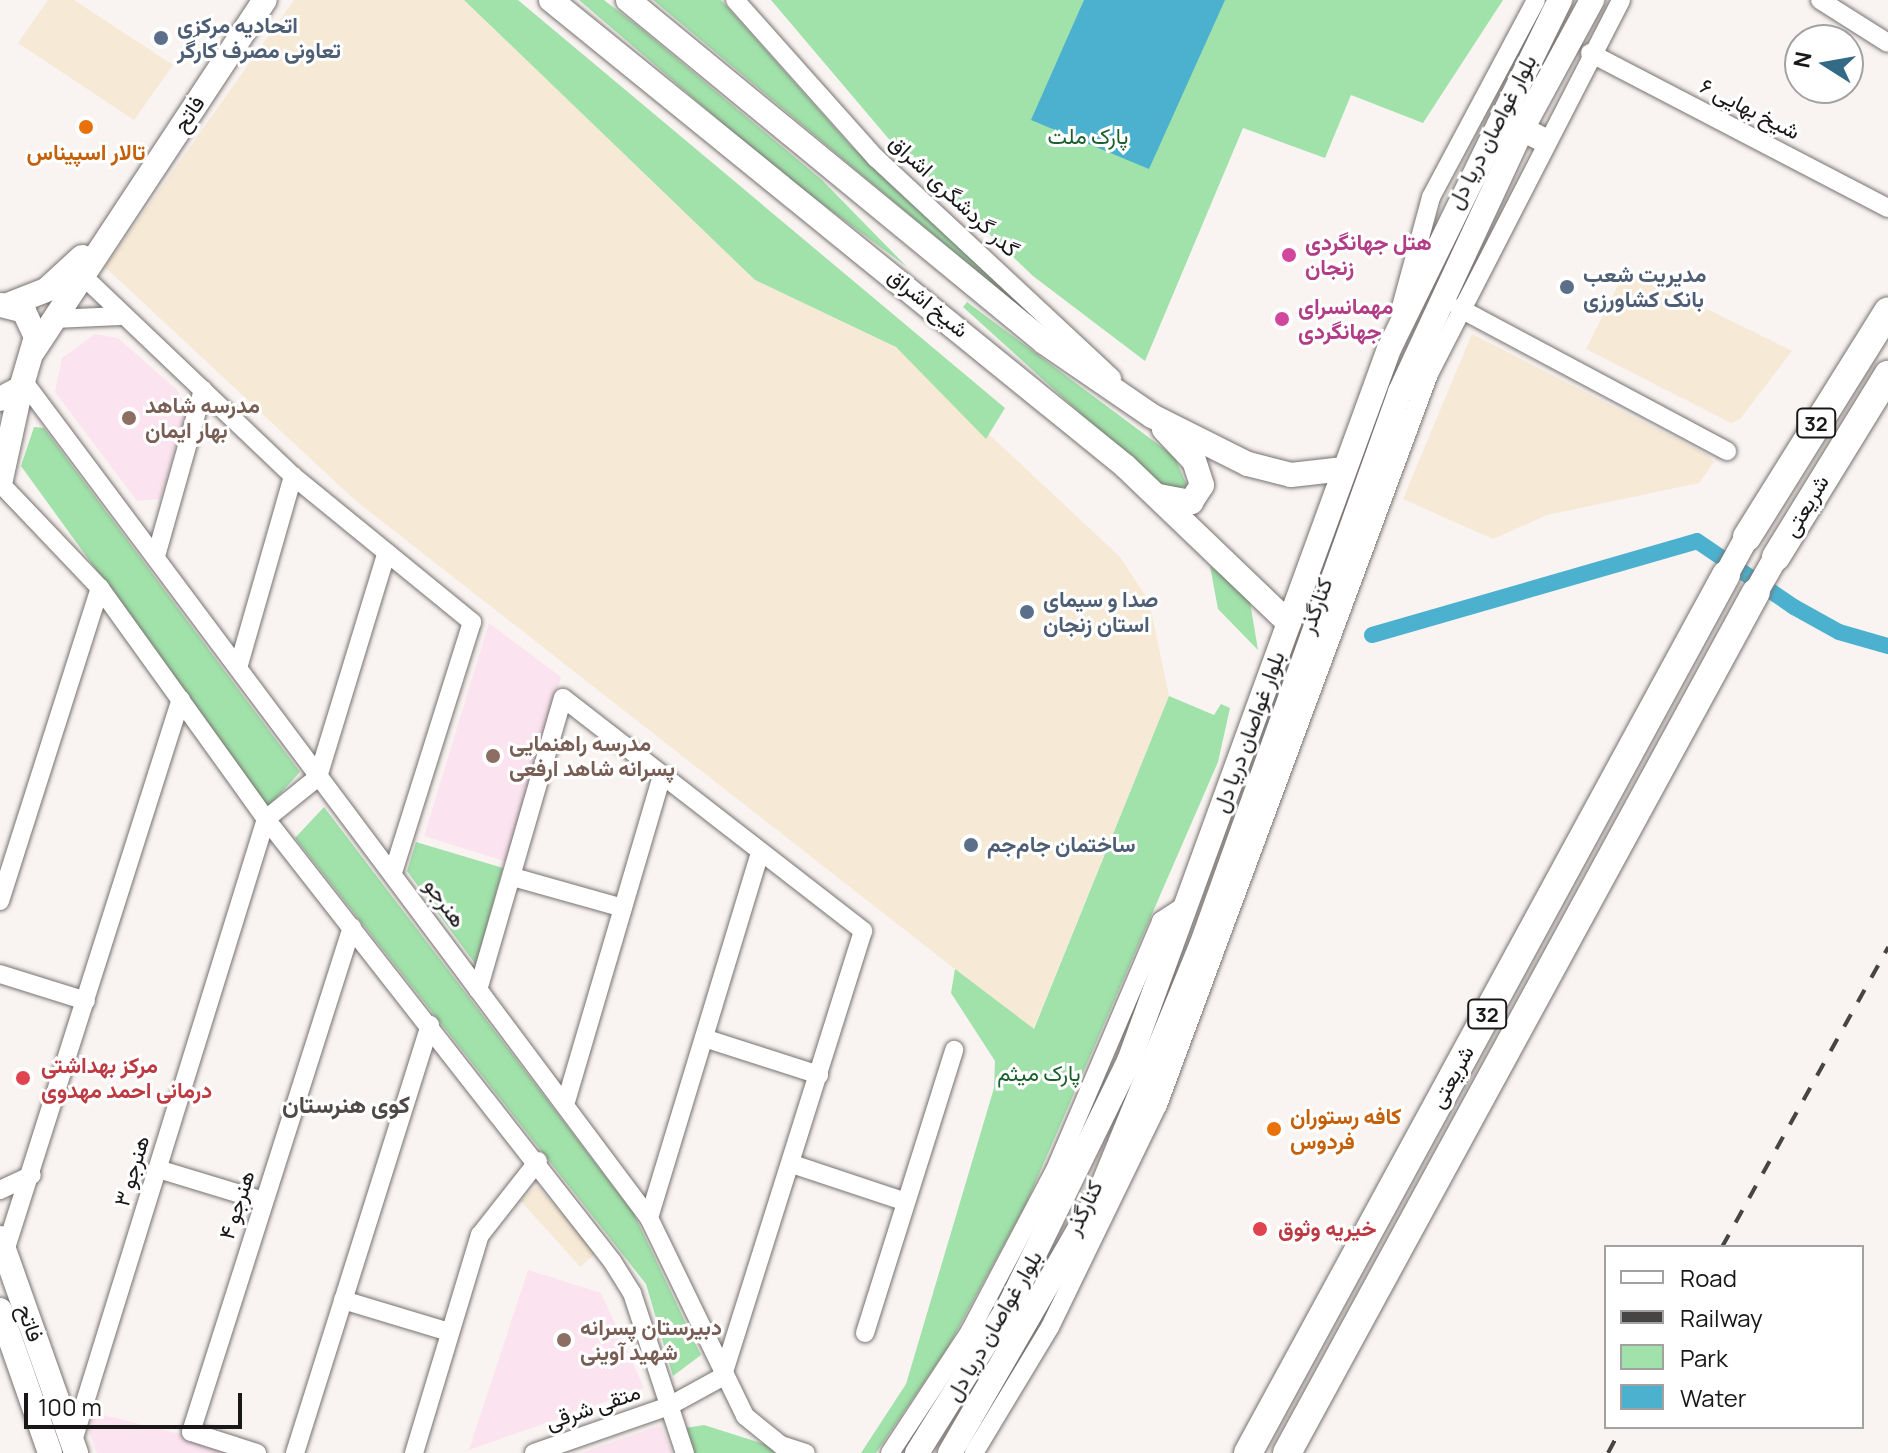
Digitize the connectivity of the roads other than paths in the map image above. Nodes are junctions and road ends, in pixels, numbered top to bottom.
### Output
1 (265, 0) edge
2 (551, 0) edge
3 (628, 0) edge
4 (735, 0) edge
5 (1536, 0) edge
6 (1560, 0) edge
7 (1592, 0) edge
8 (1621, 0) edge
9 (1820, 0) edge
10 (1888, 43) edge
11 (1590, 53) junction
12 (1522, 129) junction
13 (1544, 140) junction
14 (1888, 208) edge
15 (113, 228) junction
16 (82, 275) junction
17 (2, 305) edge
18 (1459, 308) junction
19 (1888, 311) edge
20 (120, 316) junction
21 (54, 319) junction
22 (1389, 349) junction
23 (34, 350) junction
24 (1888, 375) edge
25 (15, 389) edge
26 (203, 390) junction
27 (1152, 416) junction
28 (1727, 451) dead end
29 (1344, 469) junction
30 (293, 476) junction
31 (0, 483) edge
32 (1157, 495) junction
33 (1747, 537) joint
34 (387, 552) junction
35 (156, 556) junction
36 (1776, 557) joint
37 (1726, 575) joint
38 (100, 588) junction
39 (1756, 592) joint
40 (1289, 623) junction
41 (238, 668) junction
42 (181, 699) junction
43 (662, 776) junction
44 (318, 777) junction
45 (266, 819) junction
46 (760, 852) junction
47 (393, 872) junction
48 (513, 877) junction
49 (0, 901) edge
50 (1186, 905) junction
51 (623, 908) junction
52 (352, 927) junction
53 (1209, 949) junction
54 (0, 974) edge
55 (478, 990) junction
56 (86, 1001) junction
57 (430, 1025) junction
58 (704, 1038) junction
59 (954, 1050) dead end
60 (819, 1075) junction
61 (565, 1105) junction
62 (538, 1161) junction
63 (792, 1164) junction
64 (158, 1169) junction
65 (32, 1175) junction
66 (0, 1190) edge
67 (263, 1201) junction
68 (906, 1202) junction
69 (649, 1218) junction
70 (2, 1245) edge
71 (343, 1300) junction
72 (0, 1310) edge
73 (449, 1332) junction
74 (865, 1333) dead end
75 (9, 1366) edge
76 (722, 1377) junction
77 (669, 1406) junction
78 (66, 1450) edge
79 (257, 1453) edge
80 (295, 1453) edge
81 (414, 1453) edge
82 (534, 1453) edge
83 (685, 1453) edge
84 (806, 1453) edge
85 (890, 1453) edge
86 (917, 1453) edge
87 (950, 1453) edge
88 (974, 1453) edge
89 (1248, 1453) edge
90 (1287, 1453) edge

1 - 15 main road, فاتح
2 - 32 main road, شیخ اشراق
3 - 27 main road, شیخ اشراق
4 - 27 street, گدر گردشگری اشراق
5 - 22 street
6 - 22 main road, بلوار غواصان دریا دل
7 - 12 main road, بلوار غواصان دریا دل
8 - 11 street, کنارگذر
9 - 10 street
11 - 13 street, کنارگذر
11 - 14 street, شیخ بهایی ۶
12 - 13 main road
12 - 53 main road, بلوار غواصان دریا دل
13 - 18 street, کنارگذر
15 - 16 main road
15 - 17 main road
16 - 20 street
16 - 21 main road
17 - 23 main road
18 - 28 street
18 - 53 street, کنارگذر
19 - 33 highway, شریعتی / 32
20 - 21 street
20 - 26 street
21 - 23 main road
22 - 29 main road, بلوار غواصان دریا دل
23 - 25 main road
24 - 36 highway, شریعتی / 32
25 - 31 main road
25 - 35 street, هنرجو
26 - 30 street
26 - 35 street
27 - 29 main road, شیخ اشراق
27 - 32 main road
29 - 40 main road, بلوار غواصان دریا دل
30 - 34 street
30 - 41 street
31 - 38 street
32 - 40 main road, شیخ اشراق
33 - 37 main road, 32
34 - 44 street
34 - 47 street
35 - 41 street, هنرجو
36 - 39 main road, 32
37 - 89 highway, شریعتی / 32
38 - 42 street
38 - 49 street
39 - 90 highway, شریعتی / 32
40 - 50 main road, بلوار غواصان دریا دل
41 - 44 street, هنرجو
42 - 45 street
42 - 56 street
43 - 46 street
43 - 48 street
43 - 51 street
44 - 45 street
44 - 47 street, هنرجو
45 - 52 street
45 - 64 street, هنرجو ۳
46 - 58 street
46 - 60 street
47 - 55 street, هنرجو
48 - 51 street
48 - 55 street
50 - 85 street, کنارگذر
50 - 86 main road, بلوار غواصان دریا دل
51 - 61 street
52 - 57 street
52 - 67 street, هنرجو ۴
53 - 87 main road, بلوار غواصان دریا دل
53 - 88 street, کنارگذر
54 - 56 street
55 - 61 street, هنرجو
56 - 65 street
57 - 62 street
57 - 71 street
58 - 60 street
58 - 69 street
59 - 68 street
60 - 63 street
61 - 69 street, هنرجو
62 - 73 street
62 - 77 street
63 - 68 street
63 - 76 street
64 - 67 street
64 - 78 street, هنرجو ۳
65 - 66 street
65 - 70 street
67 - 79 street, هنرجو ۴
68 - 74 street
69 - 76 street, هنرجو
70 - 78 main road, فاتح
71 - 73 street
71 - 80 street
72 - 75 main road, فاتح
73 - 81 street
75 - 78 main road, فاتح
76 - 77 street, متقی شرقی
76 - 84 street, هنرجو
77 - 82 street, متقی شرقی
77 - 83 street

